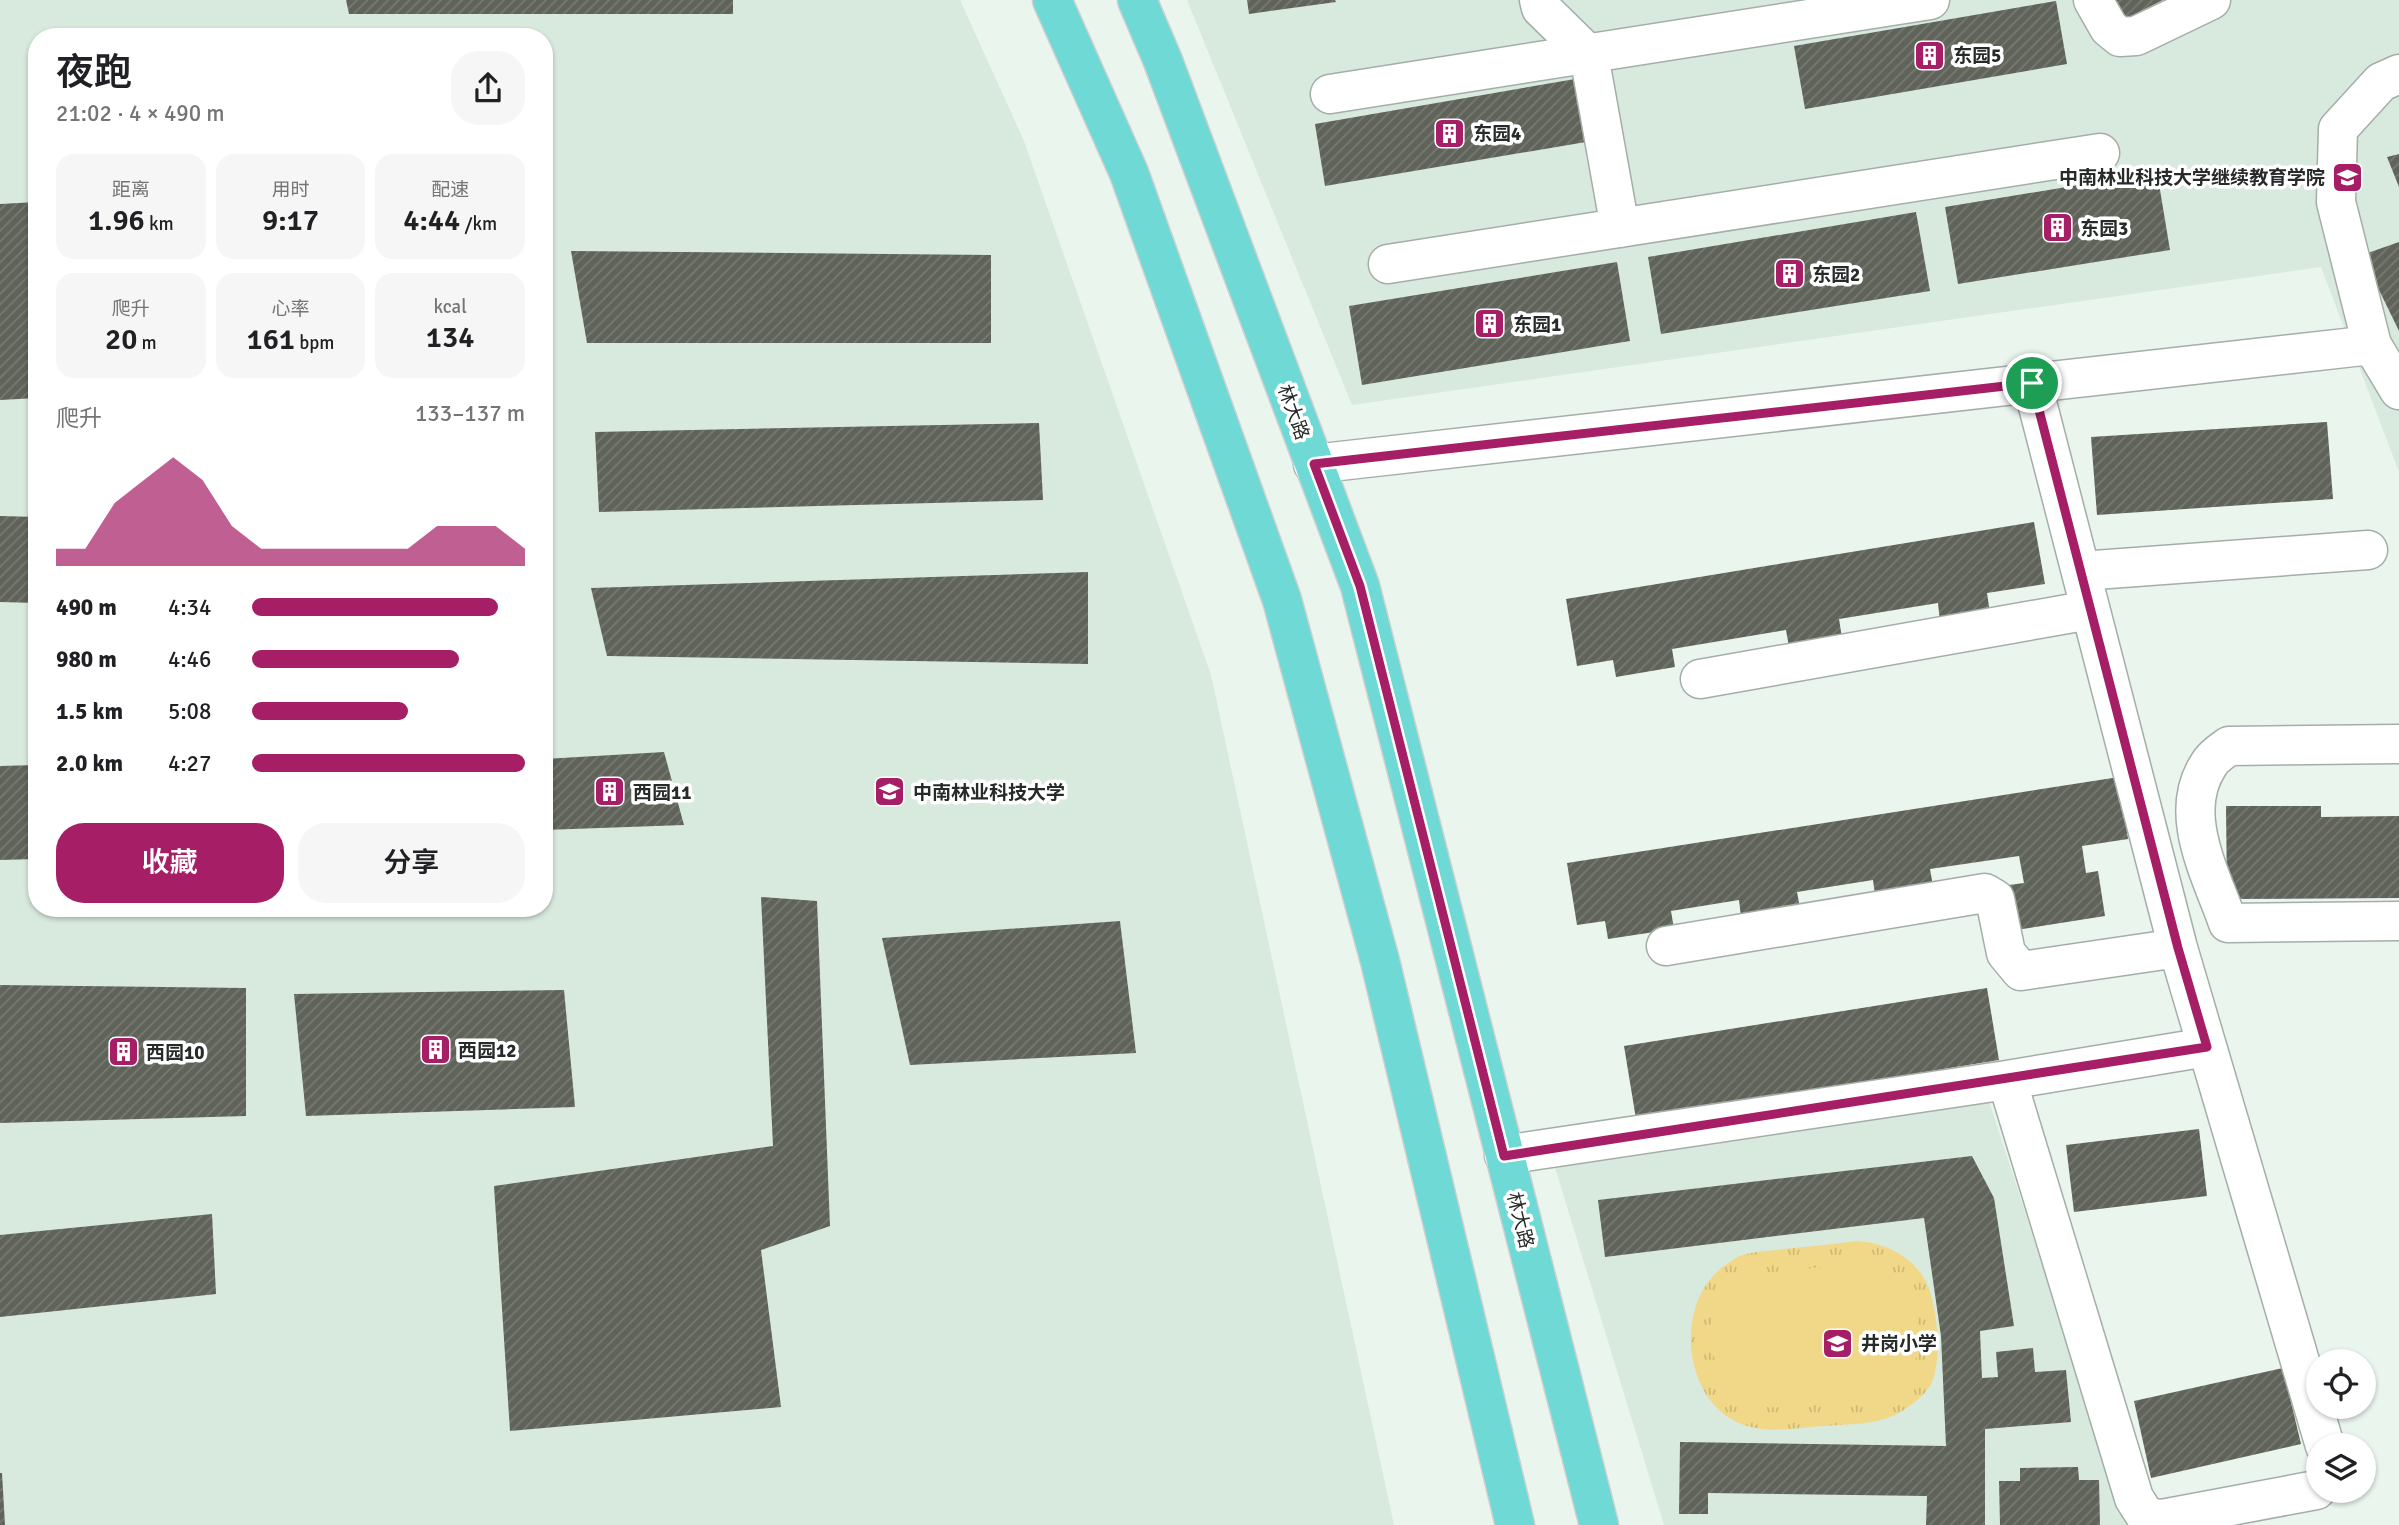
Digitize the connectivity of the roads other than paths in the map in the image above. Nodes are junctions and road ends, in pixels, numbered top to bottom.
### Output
1 (1052, 0) edge
2 (1137, 0) edge
3 (1539, 0) edge
4 (1930, 0) edge
5 (2093, 0) edge
6 (2211, 0) edge
7 (1589, 55) junction
8 (2399, 74) edge
9 (1330, 94) dead end
10 (2100, 153) dead end
11 (1619, 228) junction
12 (1388, 264) dead end
13 (2372, 345) junction
14 (2032, 383) junction
15 (2399, 390) edge
16 (1314, 464) junction
17 (2368, 550) dead end
18 (2081, 571) junction
19 (2090, 610) junction
20 (1700, 679) dead end
21 (2399, 744) edge
22 (2399, 921) edge
23 (1666, 946) dead end
24 (2178, 948) junction
25 (2207, 1047) junction
26 (2007, 1080) junction
27 (1504, 1156) junction
28 (2321, 1433) edge
29 (2306, 1492) edge
30 (1515, 1525) edge
31 (1599, 1525) edge

1 - 30 main road
2 - 16 main road, 林大路
3 - 7 lane
4 - 7 lane
5 - 6 lane
7 - 9 lane
7 - 11 lane
8 - 13 lane
10 - 11 lane
11 - 12 lane
13 - 14 lane
13 - 15 lane
14 - 16 lane
14 - 18 lane
16 - 27 main road, 林大路
17 - 18 lane
18 - 19 lane
19 - 20 lane
19 - 24 lane
21 - 22 lane
23 - 24 lane
24 - 25 lane
25 - 26 lane
25 - 28 lane
26 - 27 lane
26 - 29 lane
27 - 31 main road, 林大路

